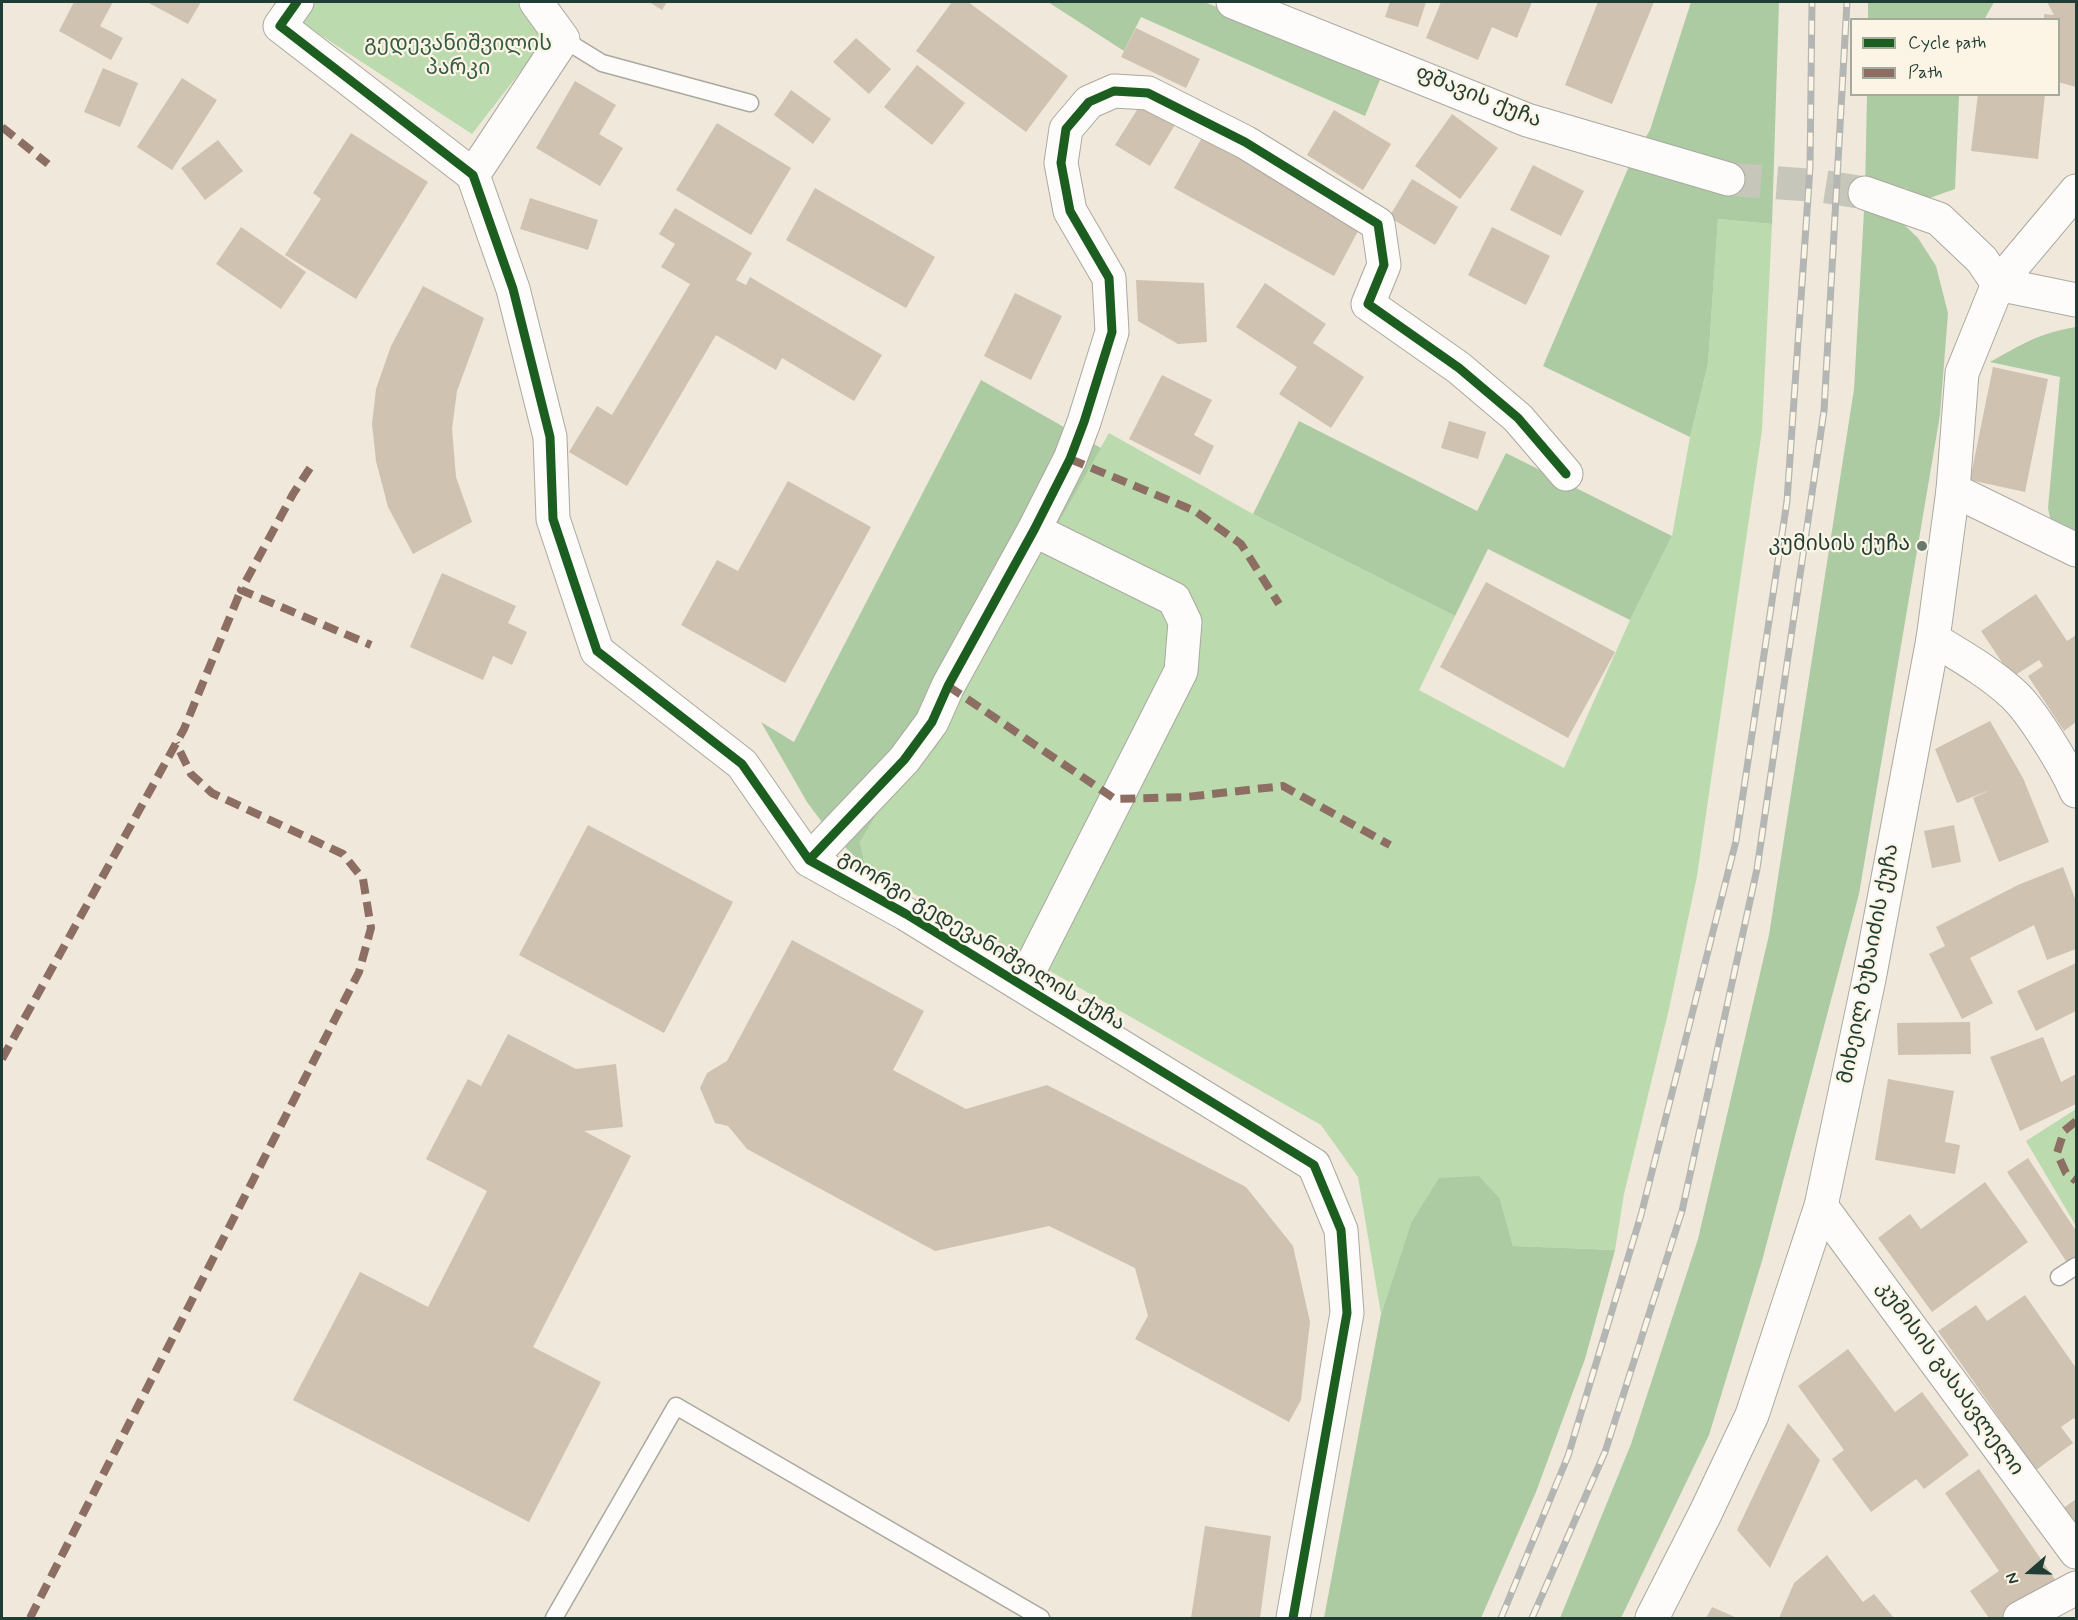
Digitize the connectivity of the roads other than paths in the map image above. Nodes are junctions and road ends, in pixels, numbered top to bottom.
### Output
1 (297, 2) edge
2 (536, 2) edge
3 (1233, 2) edge
4 (563, 39) junction
5 (750, 103) dead end
6 (473, 175) junction
7 (1728, 179) tunnel mouth
8 (2076, 191) edge
9 (1865, 193) tunnel mouth
10 (1998, 284) junction
11 (2076, 300) edge
12 (1566, 474) dead end
13 (1953, 490) junction
14 (1034, 530) junction
15 (2076, 550) edge
16 (1933, 639) junction
17 (2076, 791) edge
18 (809, 860) junction
19 (1022, 986) junction
20 (1821, 1206) junction
21 (2076, 1266) edge
22 (2059, 1277) dead end
23 (2076, 1552) edge
24 (2076, 1588) edge
25 (554, 1618) edge
26 (1041, 1618) edge
27 (1293, 1618) edge
28 (1652, 1618) edge
29 (2020, 1618) edge

1 - 6 street
2 - 4 street
3 - 7 street, ფშავის ქუჩა
4 - 5 lane
4 - 6 street
6 - 18 street, გიორგი გედევანიშვილის ქუჩა
8 - 10 street, მიხეილ ბუხაიძის ქუჩა
9 - 10 street
10 - 11 street
10 - 13 street, მიხეილ ბუხაიძის ქუჩა
12 - 14 street
13 - 15 street
13 - 16 street, მიხეილ ბუხაიძის ქუჩა
14 - 18 street
14 - 19 street
16 - 17 street
16 - 20 street, მიხეილ ბუხაიძის ქუჩა
18 - 19 street, გიორგი გედევანიშვილის ქუჩა
19 - 27 street, გიორგი გედევანიშვილის ქუჩა
20 - 23 street, კუმისის გასასვლელი
20 - 28 street, მიხეილ ბუხაიძის ქუჩა
21 - 22 lane
24 - 29 street
25 - 26 lane

